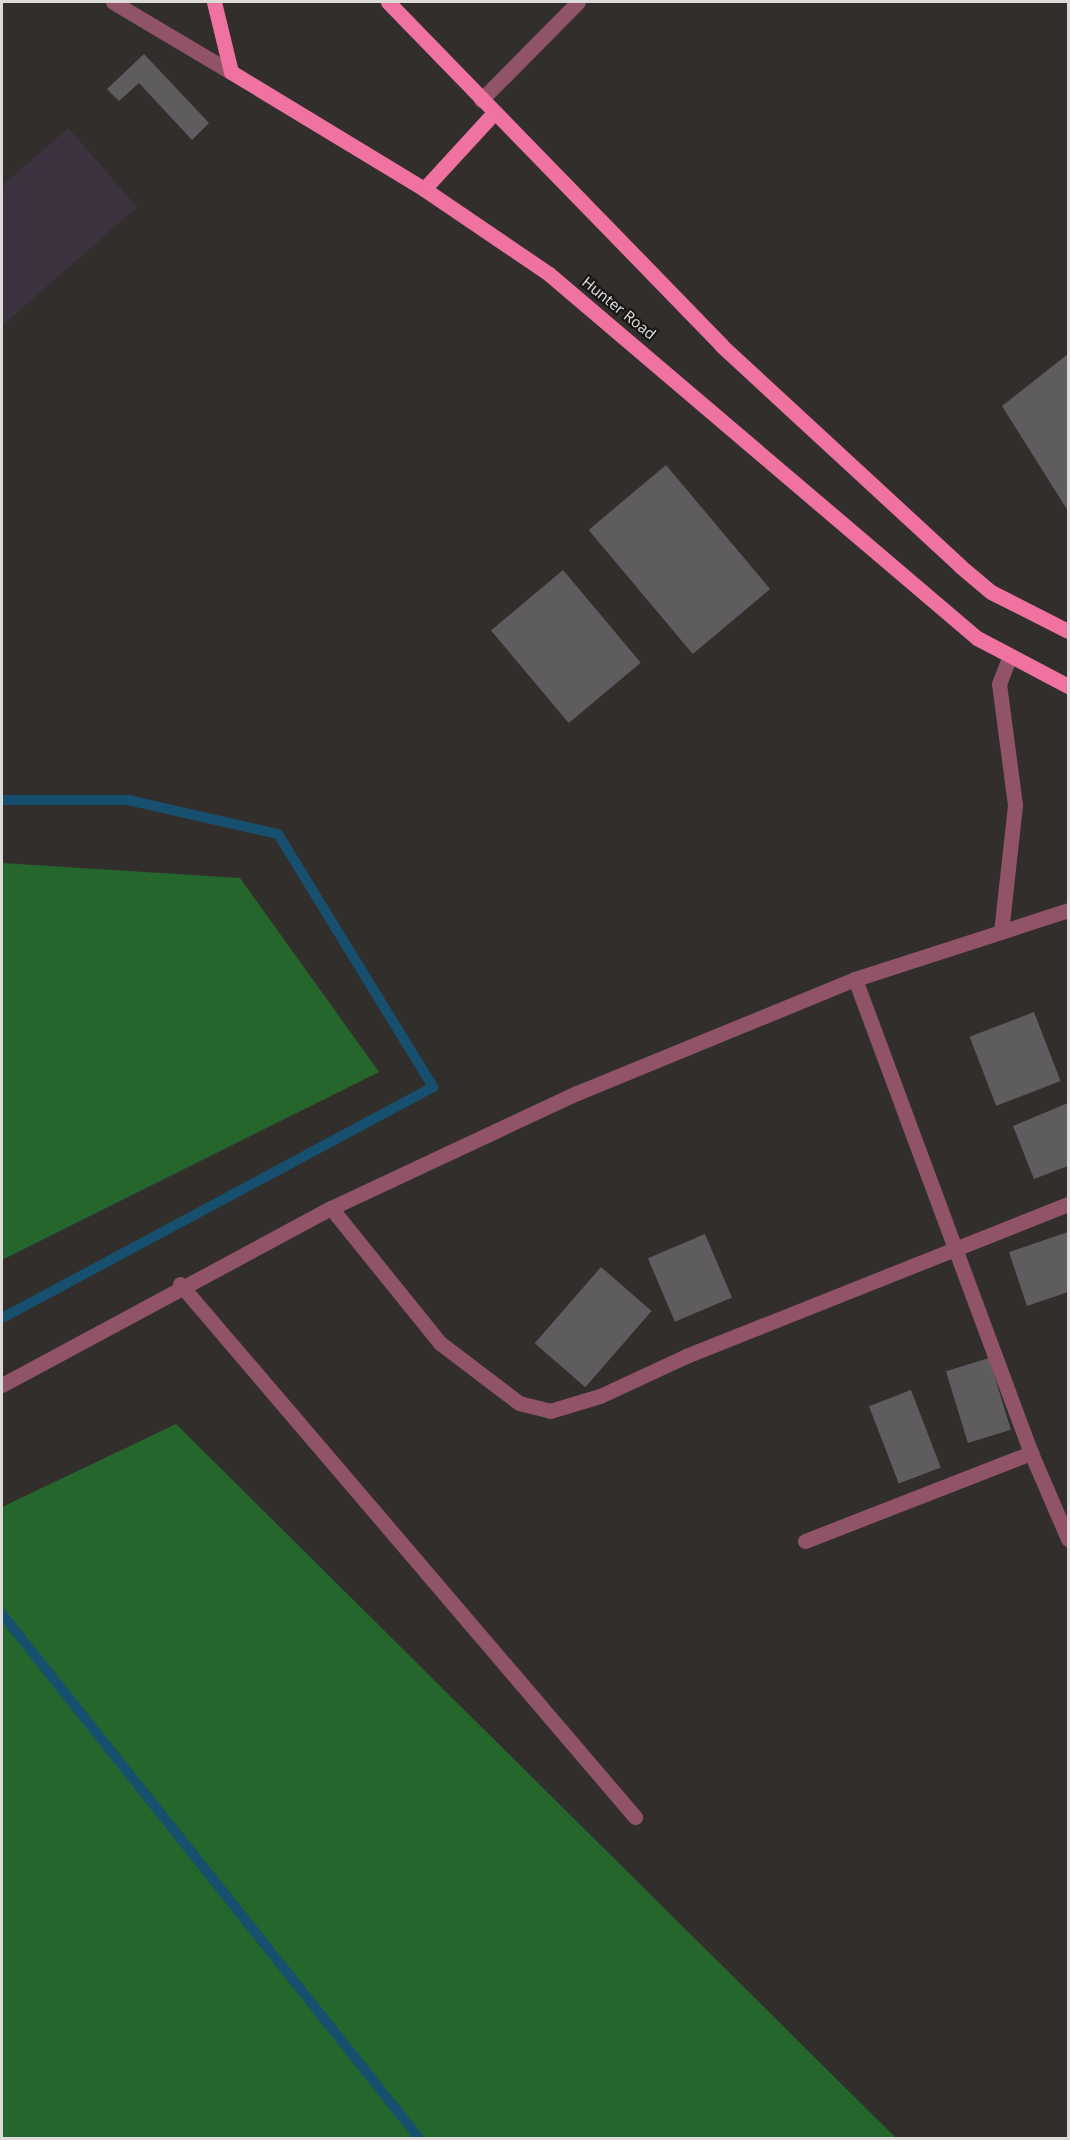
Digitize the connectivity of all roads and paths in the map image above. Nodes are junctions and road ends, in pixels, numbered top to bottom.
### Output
1 (113, 2) edge
2 (214, 2) edge
3 (388, 2) edge
4 (578, 2) edge
5 (231, 72) junction
6 (481, 100) junction
7 (494, 113) junction
8 (424, 189) junction
9 (1068, 631) edge
10 (1010, 656) junction
11 (1068, 686) edge
12 (1068, 910) edge
13 (1001, 932) junction
14 (855, 979) junction
15 (1068, 1204) edge
16 (331, 1208) junction
17 (959, 1248) junction
18 (180, 1284) junction
19 (2, 1385) edge
20 (1031, 1454) junction
21 (1068, 1539) edge
22 (805, 1541) dead end
23 (636, 1816) dead end

1 - 5 street, Hunter Road
2 - 5 main road
3 - 6 main road
4 - 6 street
5 - 8 main road, Hunter Road
6 - 7 main road
7 - 8 main road
7 - 9 main road
8 - 10 main road, Hunter Road
10 - 11 main road, Hunter Road
10 - 13 street
12 - 13 street
13 - 14 street
14 - 16 street
14 - 17 street
15 - 17 street
16 - 17 street
16 - 18 street
17 - 20 street
18 - 19 street
18 - 23 street
20 - 21 street
20 - 22 street

